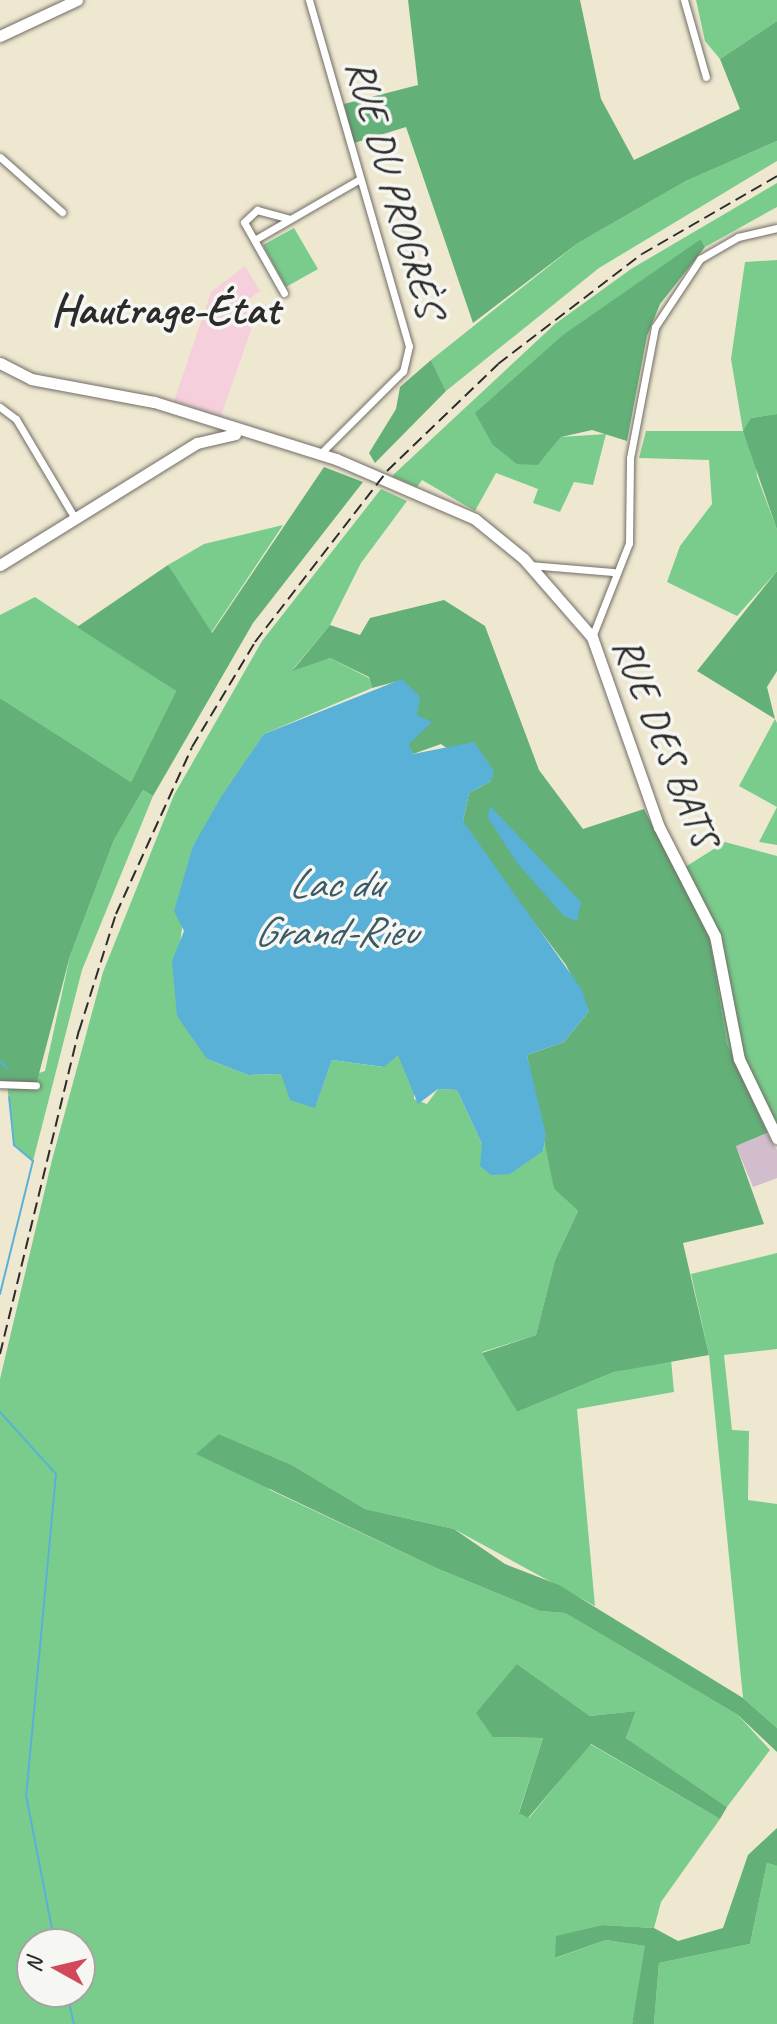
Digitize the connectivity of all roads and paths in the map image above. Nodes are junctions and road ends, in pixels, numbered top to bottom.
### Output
1 (77, 0) edge
2 (309, 0) edge
3 (684, 0) edge
4 (0, 36) edge
5 (706, 77) dead end
6 (0, 157) edge
7 (360, 179) junction
8 (62, 212) dead end
9 (290, 219) junction
10 (777, 228) edge
11 (256, 239) junction
12 (284, 293) dead end
13 (0, 363) edge
14 (0, 407) edge
15 (240, 434) junction
16 (319, 455) junction
17 (76, 520) junction
18 (0, 565) edge
19 (529, 565) junction
20 (613, 572) junction
21 (592, 637) junction
22 (0, 1084) edge
23 (36, 1085) dead end
24 (777, 1138) edge

1 - 4 street
2 - 7 street, RUE DU PROGRÈS
3 - 5 street
6 - 8 street
7 - 9 street
7 - 16 street, RUE DU PROGRÈS
9 - 11 street
9 - 11 street
10 - 20 street
11 - 12 street
13 - 15 street, RUE DES BATS
14 - 17 street
15 - 16 street, RUE DES BATS
15 - 17 street
16 - 19 street, RUE DES BATS
17 - 18 street
19 - 20 street
19 - 21 street, RUE DES BATS
20 - 21 street
21 - 24 street, RUE DES BATS
22 - 23 street

